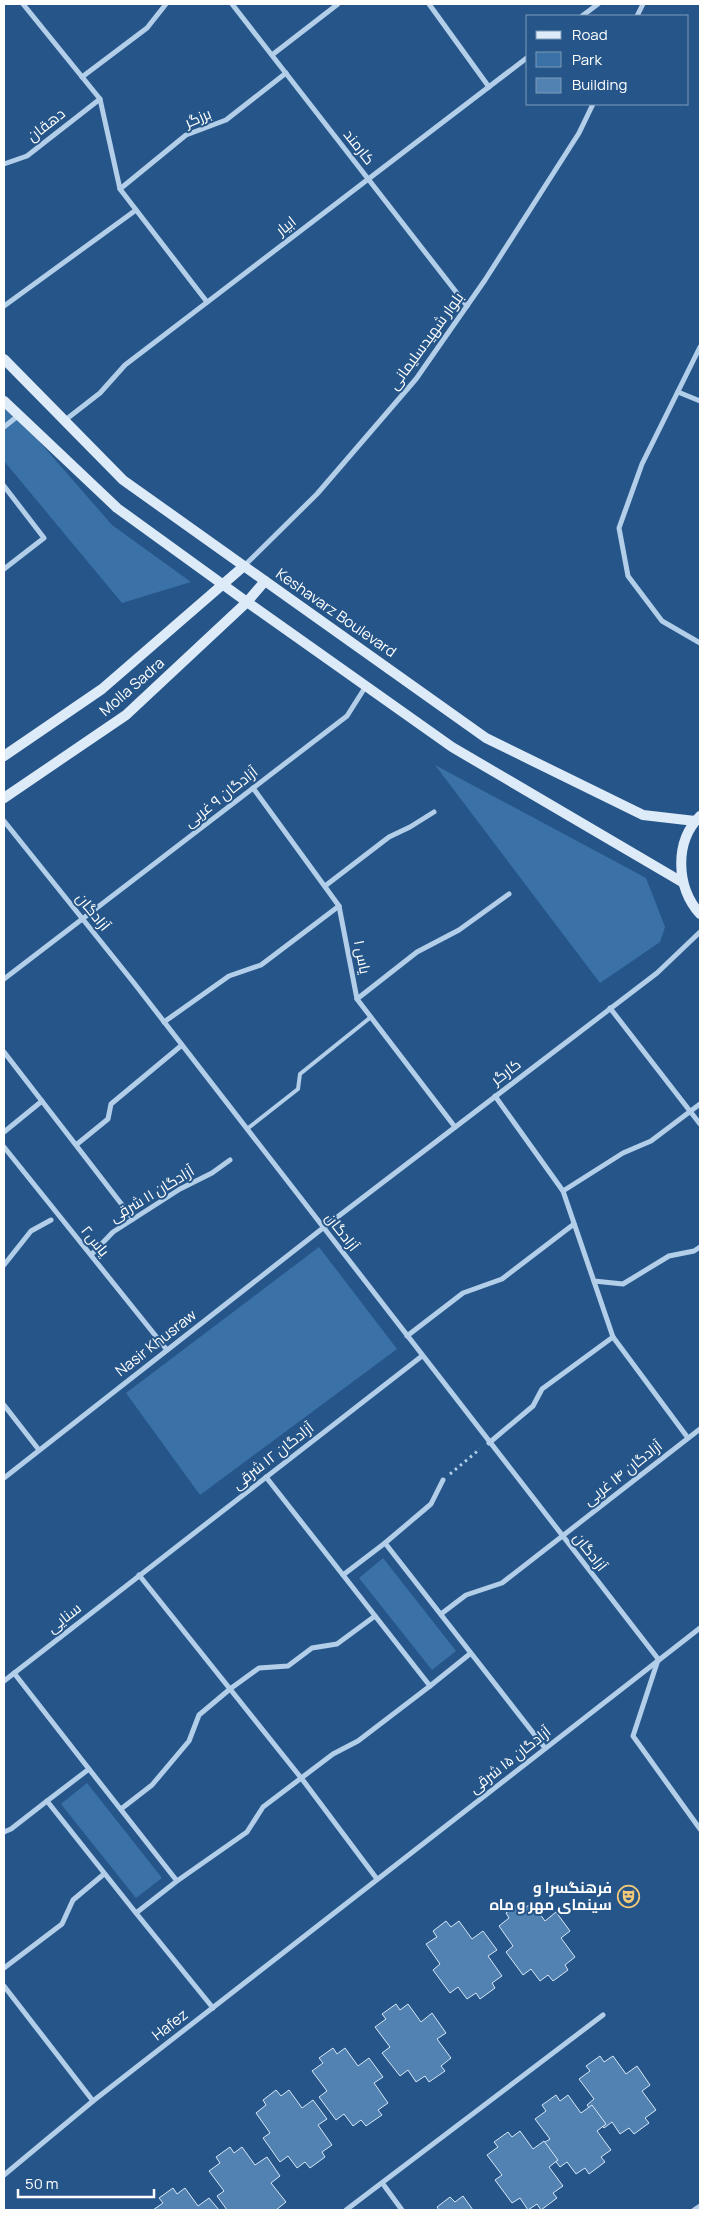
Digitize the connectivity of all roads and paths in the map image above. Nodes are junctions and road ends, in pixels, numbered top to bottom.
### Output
1 (24, 4) edge
2 (166, 4) edge
3 (232, 4) edge
4 (338, 4) edge
5 (429, 4) edge
6 (598, 4) edge
7 (583, 15) edge
8 (272, 55) junction
9 (526, 59) edge
10 (286, 74) junction
11 (82, 77) junction
12 (489, 87) junction
13 (100, 100) junction
14 (593, 105) edge
15 (4, 164) edge
16 (368, 179) junction
17 (120, 189) junction
18 (136, 210) junction
19 (207, 302) junction
20 (4, 306) edge
21 (467, 306) junction
22 (700, 347) edge
23 (4, 359) edge
24 (678, 392) junction
25 (4, 401) edge
26 (700, 401) edge
27 (18, 415) junction
28 (64, 421) junction
29 (4, 426) edge
30 (4, 486) edge
31 (244, 566) junction
32 (4, 569) edge
33 (265, 581) junction
34 (222, 584) junction
35 (247, 602) junction
36 (700, 643) edge
37 (366, 686) junction
38 (4, 756) edge
39 (253, 788) junction
40 (4, 798) edge
41 (434, 812) dead end
42 (698, 818) edge
43 (4, 821) edge
44 (682, 882) junction
45 (325, 886) junction
46 (509, 894) dead end
47 (340, 906) junction
48 (700, 914) edge
49 (83, 919) junction
50 (700, 932) edge
51 (4, 979) edge
52 (357, 999) junction
53 (610, 1008) junction
54 (371, 1017) junction
55 (164, 1022) junction
56 (182, 1045) junction
57 (4, 1052) edge
58 (495, 1096) junction
59 (42, 1101) junction
60 (700, 1104) edge
61 (690, 1112) junction
62 (700, 1124) edge
63 (455, 1127) junction
64 (247, 1129) junction
65 (4, 1132) edge
66 (76, 1145) junction
67 (4, 1147) edge
68 (230, 1160) dead end
69 (563, 1190) junction
70 (133, 1219) junction
71 (51, 1220) dead end
72 (574, 1224) junction
73 (323, 1228) junction
74 (700, 1247) edge
75 (91, 1255) junction
76 (4, 1265) edge
77 (594, 1281) junction
78 (406, 1336) junction
79 (613, 1337) junction
80 (168, 1350) junction
81 (422, 1356) junction
82 (4, 1405) edge
83 (700, 1429) edge
84 (688, 1438) junction
85 (489, 1443) junction
86 (39, 1450) junction
87 (266, 1477) junction
88 (4, 1478) edge
89 (443, 1480) joint
90 (562, 1537) junction
91 (385, 1543) junction
92 (139, 1575) junction
93 (343, 1575) junction
94 (441, 1614) junction
95 (375, 1616) junction
96 (700, 1628) edge
97 (471, 1653) junction
98 (658, 1660) junction
99 (14, 1673) junction
100 (4, 1681) edge
101 (430, 1686) junction
102 (230, 1689) junction
103 (545, 1748) junction
104 (89, 1769) junction
105 (302, 1779) junction
106 (47, 1801) junction
107 (121, 1810) junction
108 (700, 1829) edge
109 (4, 1832) edge
110 (104, 1874) junction
111 (377, 1879) junction
112 (177, 1881) junction
113 (136, 1913) junction
114 (4, 1968) edge
115 (4, 1986) edge
116 (213, 2008) junction
117 (603, 2015) dead end
118 (93, 2101) junction
119 (4, 2175) edge
120 (383, 2184) junction
121 (700, 2206) edge
122 (346, 2210) edge
123 (402, 2210) edge
124 (694, 2210) edge

1 - 11 street
2 - 11 street
3 - 8 street, کارمند
4 - 8 street
5 - 12 street
6 - 7 street
8 - 10 street, کارمند
9 - 12 street, ابیار
10 - 16 street, کارمند
10 - 17 street, برزگر
11 - 13 street
12 - 16 street, ابیار
13 - 15 street, دهقان
13 - 17 street
14 - 21 street, بلوار شهیدسلیمانی
16 - 19 street, ابیار
16 - 21 street, کارمند
17 - 18 street
18 - 19 street
18 - 20 street
19 - 28 street, ابیار
21 - 31 street, بلوار شهیدسلیمانی
22 - 24 street
23 - 28 main road, Keshavarz Boulevard
24 - 26 street
24 - 36 street
25 - 27 main road
27 - 29 street
27 - 34 main road
28 - 31 main road, Keshavarz Boulevard
30 - 32 street
31 - 33 main road, Keshavarz Boulevard
31 - 34 main road, Molla Sadra
33 - 35 main road, Molla Sadra
33 - 42 main road, Keshavarz Boulevard
34 - 35 main road
34 - 38 main road, Molla Sadra
35 - 37 main road
35 - 40 main road, Molla Sadra
37 - 39 street, آزادگان ۹ غربی
37 - 44 main road
39 - 45 street, یاس ۱
39 - 49 street, آزادگان ۹ غربی
41 - 45 street
42 - 44 main road
43 - 49 street, آزادگان
44 - 48 main road
45 - 47 street, یاس ۱
46 - 52 street
47 - 52 street, یاس ۱
47 - 55 street
49 - 51 street, آزادگان ۹ غربی
49 - 55 street, آزادگان
50 - 53 street, کارگر
52 - 54 street, یاس ۱
53 - 58 street, کارگر
53 - 61 street
54 - 63 street, یاس ۱
54 - 64 lane
55 - 56 street, آزادگان
56 - 64 street, آزادگان
56 - 66 street
57 - 59 street
58 - 63 street, کارگر
58 - 69 street
59 - 65 street
59 - 66 street
60 - 61 street
61 - 62 street
61 - 69 street
63 - 73 street, کارگر
64 - 73 street, آزادگان
66 - 70 street
67 - 75 street, یاس۲
68 - 70 street, آزادگان ۱۱ شرقی
69 - 72 street
70 - 75 street, آزادگان ۱۱ شرقی
71 - 76 street
72 - 77 street
72 - 78 street
73 - 78 street, آزادگان
73 - 80 street, Nasir Khusraw
74 - 77 street
75 - 80 street, یاس۲
77 - 79 street
78 - 81 street, آزادگان
79 - 84 street
79 - 85 street
80 - 86 street, Nasir Khusraw
81 - 85 street, آزادگان
81 - 87 street, آزادگان ۱۲ شرقی
82 - 86 street
83 - 84 street, آزادگان ۱۴ غربی
84 - 90 street, آزادگان ۱۴ غربی
85 - 89 path
85 - 90 street, آزادگان
86 - 88 street, Nasir Khusraw
87 - 92 street, آزادگان ۱۲ شرقی
87 - 93 street
89 - 91 street
90 - 94 street, آزادگان ۱۴ غربی
90 - 98 street, آزادگان
91 - 93 street
91 - 94 street
92 - 99 street, سنایی
92 - 102 street
93 - 95 street
94 - 97 street
95 - 101 street
95 - 102 street
96 - 98 street, آزادگان ۱۵ شرقی
97 - 101 street
97 - 103 street
98 - 103 street, آزادگان ۱۵ شرقی
98 - 108 street
99 - 100 street, سنایی
99 - 104 street
101 - 105 street
102 - 105 street
102 - 107 street
103 - 111 street, آزادگان ۱۵ شرقی
104 - 106 street
104 - 107 street
105 - 111 street
105 - 112 street
106 - 109 street
106 - 110 street
107 - 112 street
110 - 113 street
110 - 114 street
111 - 116 street, Hafez
112 - 113 street
113 - 116 street
115 - 118 street
116 - 118 street, Hafez
117 - 120 street
118 - 119 street, Hafez
120 - 122 street
120 - 123 street
121 - 124 street

